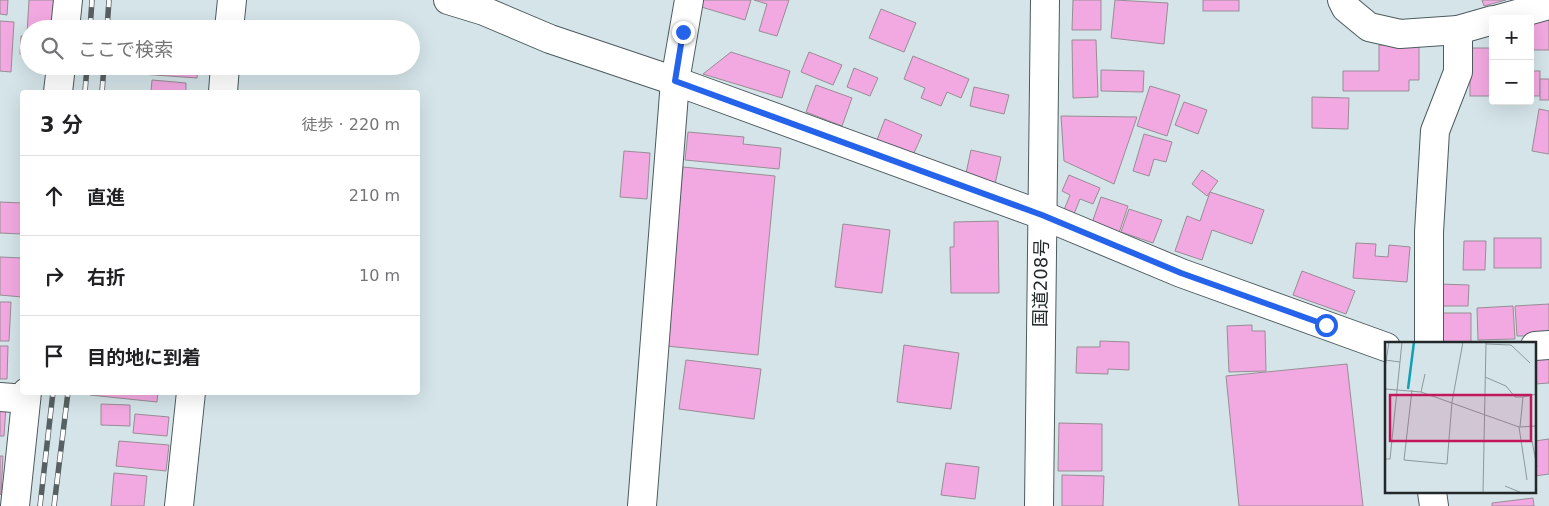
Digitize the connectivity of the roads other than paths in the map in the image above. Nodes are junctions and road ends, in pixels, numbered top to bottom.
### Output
1 (68, 0) edge
2 (232, 0) edge
3 (448, 0) edge
4 (689, 0) edge
5 (1045, 0) edge
6 (1342, 0) edge
7 (1549, 5) edge
8 (1513, 15) edge
9 (66, 20) edge
10 (230, 20) edge
11 (1489, 21) edge
12 (1458, 30) junction
13 (60, 75) edge
14 (224, 75) edge
15 (675, 81) junction
16 (58, 90) edge
17 (223, 90) edge
18 (1042, 215) junction
19 (1429, 342) edge
20 (1549, 345) edge
21 (1536, 346) edge
22 (1385, 347) edge
23 (191, 395) edge
24 (18, 396) edge
25 (15, 506) edge
26 (179, 506) edge
27 (642, 506) edge
28 (1038, 506) edge

1 - 9 main road
2 - 10 main road
3 - 15 main road
4 - 15 main road
5 - 18 main road, 国道208号
6 - 12 main road
7 - 8 main road
11 - 12 main road
12 - 19 main road
13 - 16 main road
14 - 17 main road
15 - 18 main road
15 - 27 main road
18 - 22 main road
18 - 28 main road, 国道208号
20 - 21 main road
23 - 26 main road
24 - 25 main road

